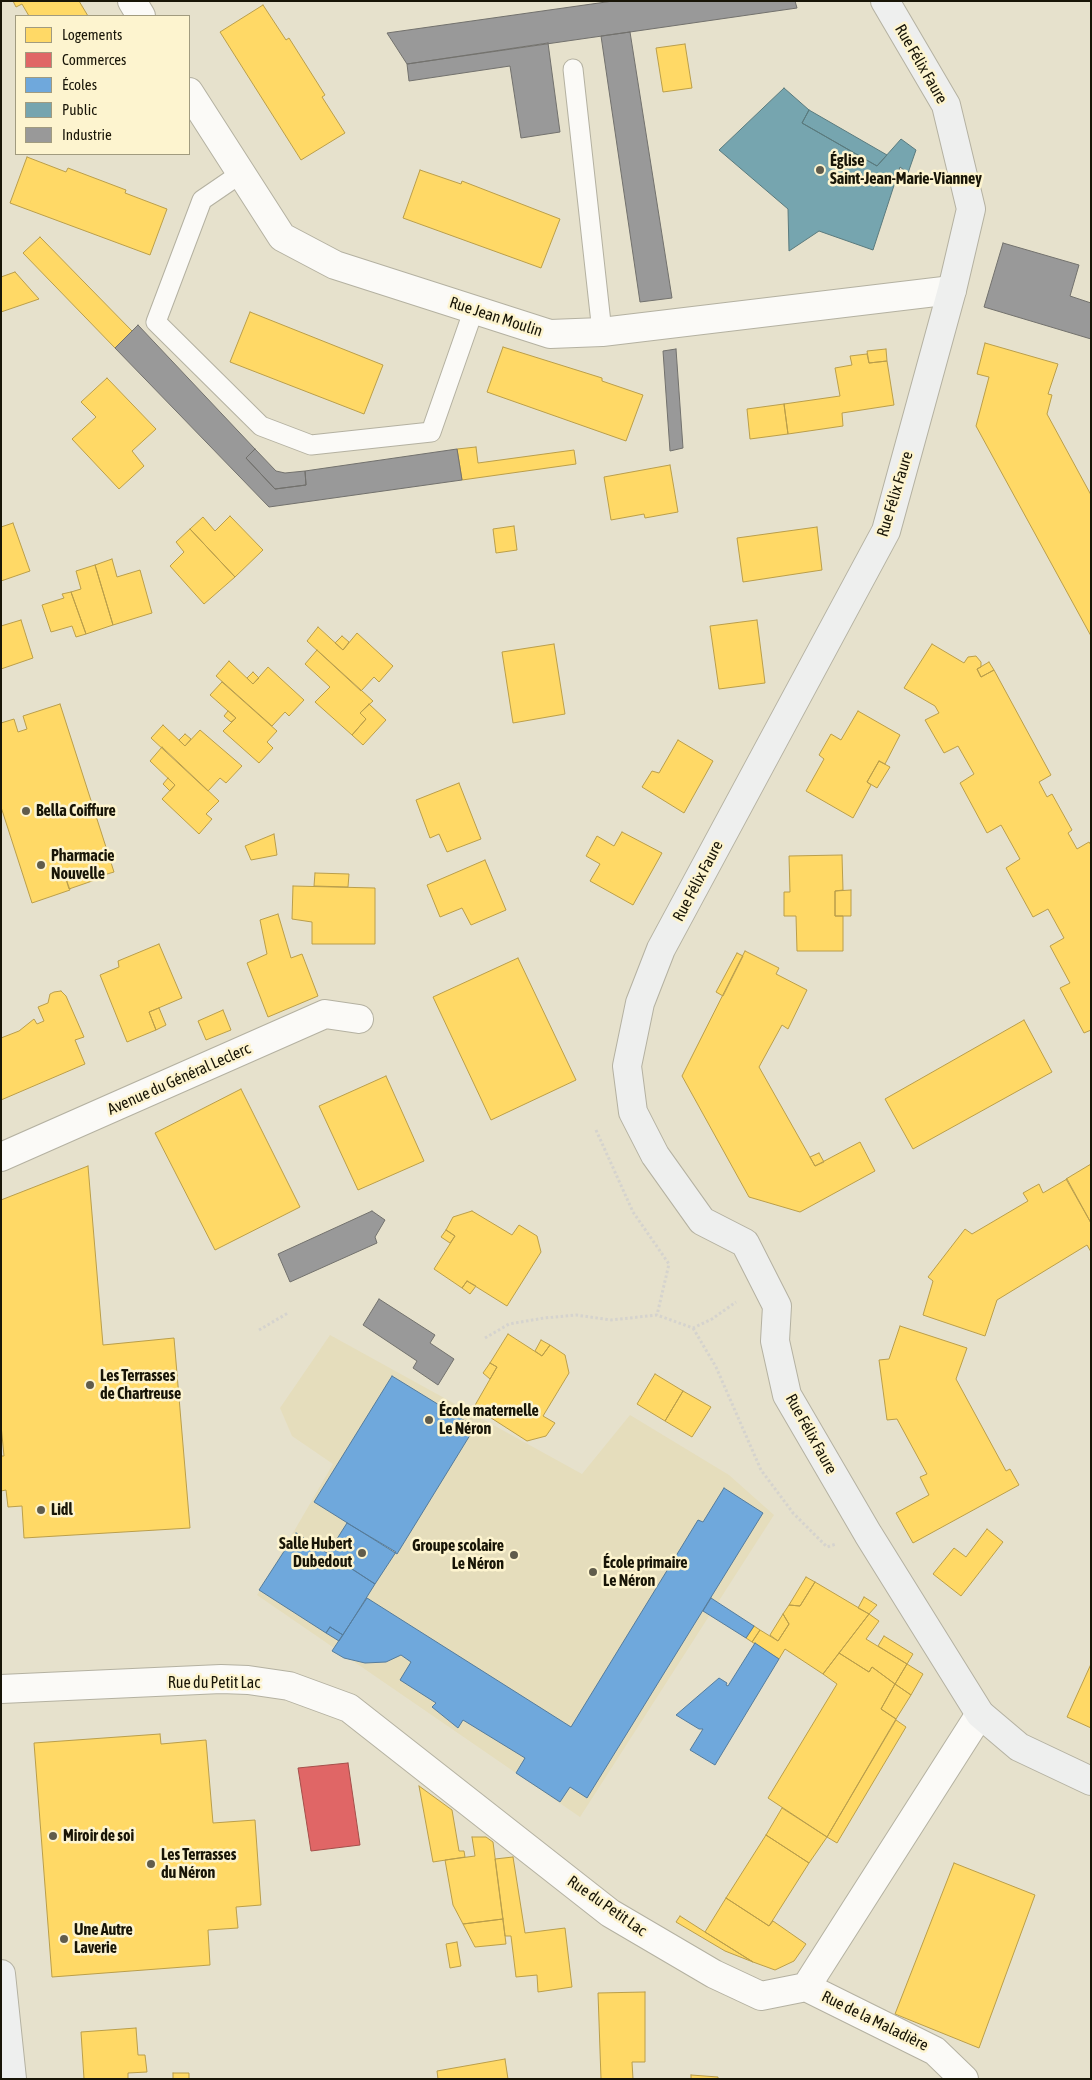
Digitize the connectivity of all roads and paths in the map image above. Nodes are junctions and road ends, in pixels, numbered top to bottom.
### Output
1 (132, 1) edge
2 (885, 1) edge
3 (141, 15) edge
4 (573, 69) dead end
5 (190, 94) edge
6 (240, 174) junction
7 (952, 290) junction
8 (474, 310) junction
9 (602, 332) junction
10 (359, 1019) dead end
11 (596, 1130) dead end
12 (1, 1157) edge
13 (764, 1282) junction
14 (288, 1313) dead end
15 (657, 1315) junction
16 (693, 1328) junction
17 (259, 1330) dead end
18 (484, 1338) dead end
19 (868, 1534) junction
20 (1, 1689) edge
21 (980, 1714) junction
22 (1091, 1781) edge
23 (1, 1974) edge
24 (806, 1987) junction
25 (12, 2079) edge
26 (964, 2079) edge

1 - 3 street
2 - 7 street, Rue Félix Faure
4 - 9 lane
5 - 6 street, Rue Jean Moulin
6 - 8 street, Rue Jean Moulin
6 - 8 lane
7 - 9 street, Rue Jean Moulin
7 - 13 street, Rue Félix Faure
8 - 9 street, Rue Jean Moulin
10 - 12 street, Avenue du Général Leclerc
11 - 15 path
13 - 16 path
13 - 19 street, Rue Félix Faure
14 - 17 path
15 - 16 path
15 - 18 path
16 - 19 path
19 - 21 street, Rue Félix Faure
20 - 24 street, Rue du Petit Lac
21 - 22 street
21 - 24 street
23 - 25 street
24 - 26 street, Rue de la Maladière

